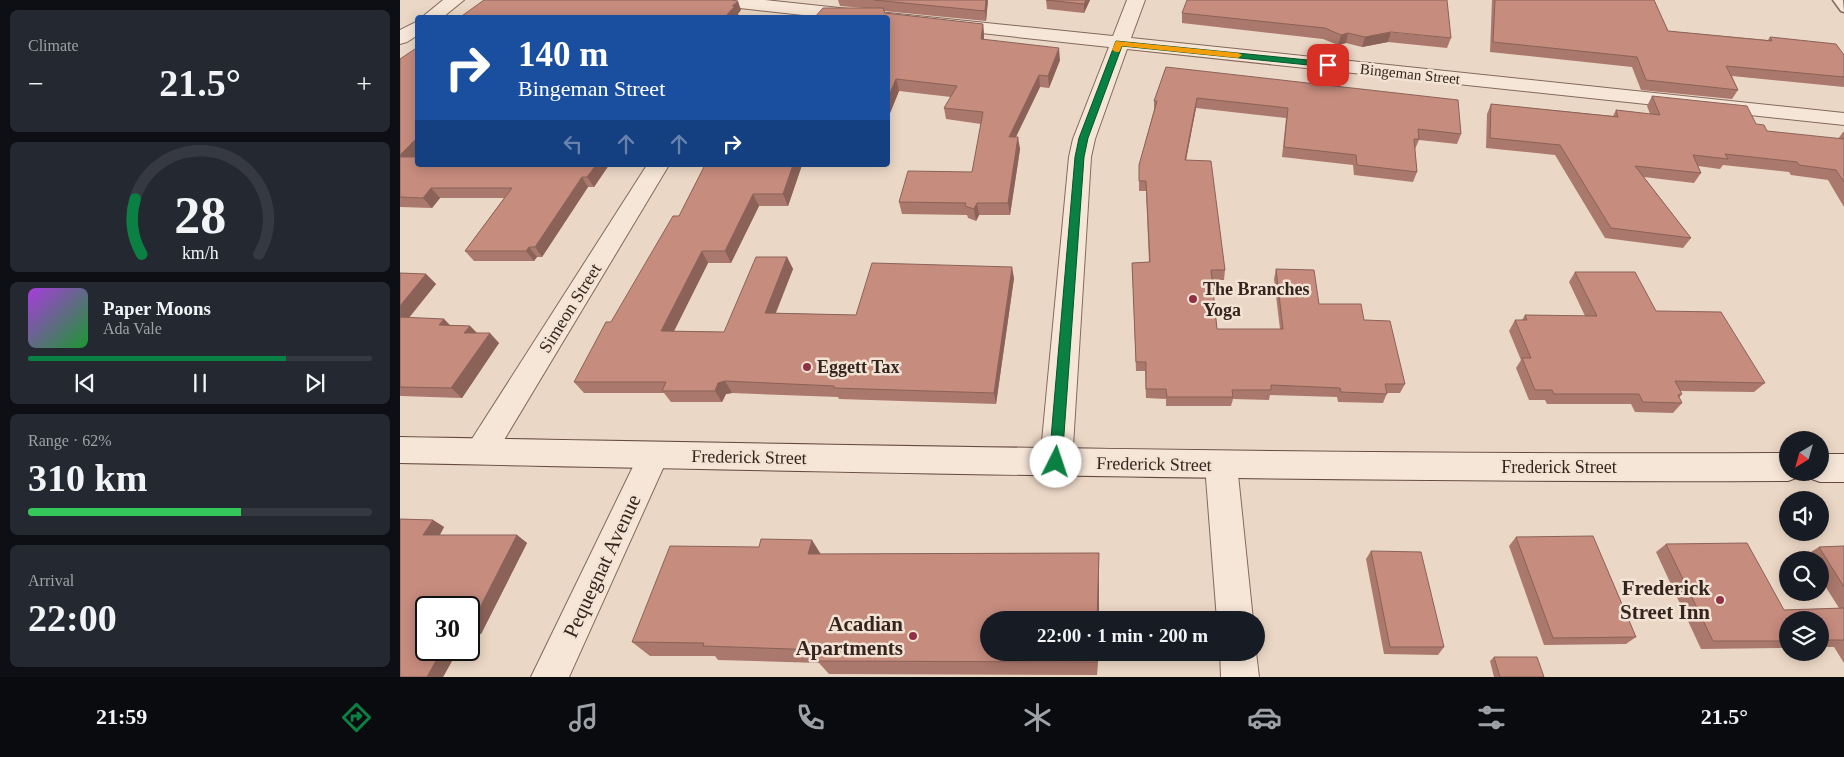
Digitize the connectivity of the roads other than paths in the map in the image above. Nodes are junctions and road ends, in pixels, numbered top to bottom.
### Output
1 (455, 0) edge
2 (712, 0) edge
3 (1136, 0) edge
4 (1838, 0) edge
5 (785, 8) edge
6 (1844, 9) edge
7 (434, 15) edge
8 (852, 15) edge
9 (890, 18) edge
10 (415, 28) edge
11 (400, 38) edge
12 (1119, 43) junction
13 (1844, 119) edge
14 (657, 167) edge
15 (400, 450) edge
16 (482, 451) junction
17 (654, 455) junction
18 (1056, 462) junction
19 (1221, 465) junction
20 (1779, 468) edge
21 (1829, 468) edge
22 (1844, 468) edge
23 (1234, 611) edge
24 (1239, 661) edge
25 (550, 677) edge
26 (1240, 677) edge

1 - 7 street
2 - 5 street
3 - 12 street
4 - 6 lane
5 - 8 street
9 - 12 street, Bingeman Street
10 - 11 street
12 - 13 street, Bingeman Street
12 - 18 street
14 - 16 street, Simeon Street
15 - 16 street, Frederick Street
16 - 17 street, Frederick Street
17 - 18 street, Frederick Street
17 - 25 street, Pequegnat Avenue
18 - 19 street, Frederick Street
19 - 20 street, Frederick Street
19 - 23 street
21 - 22 street
24 - 26 street

